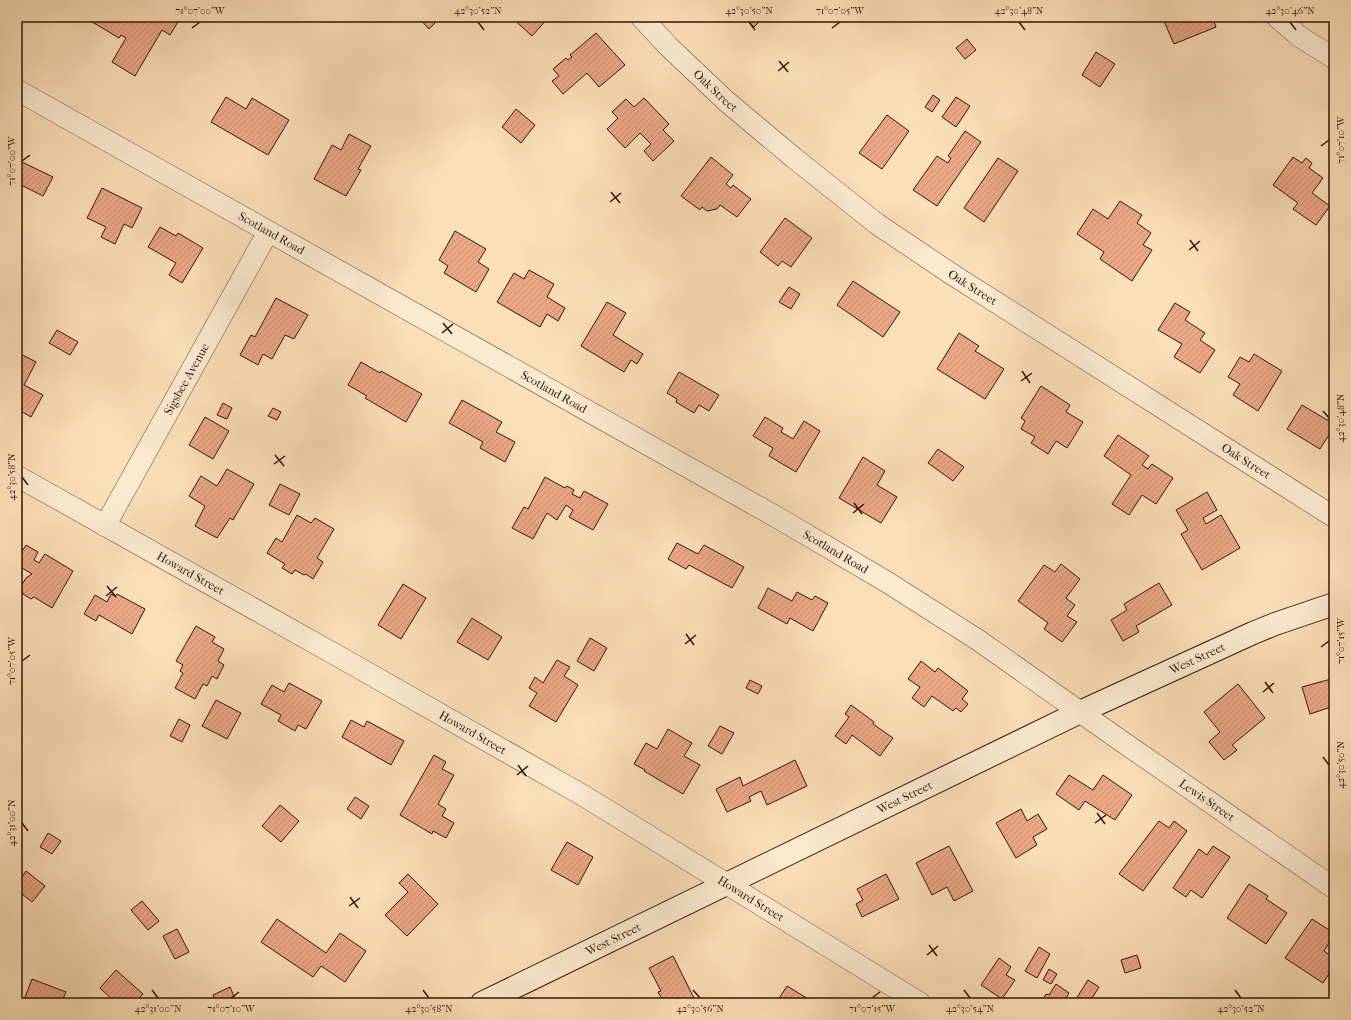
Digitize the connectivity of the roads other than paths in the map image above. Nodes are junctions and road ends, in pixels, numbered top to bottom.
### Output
1 (642, 17) edge
2 (1277, 17) edge
3 (1334, 58) edge
4 (17, 90) edge
5 (268, 232) junction
6 (17, 476) edge
7 (1334, 517) edge
8 (105, 526) junction
9 (1334, 604) edge
10 (1080, 712) junction
11 (727, 883) junction
12 (1334, 888) edge
13 (482, 1003) edge
14 (920, 1003) edge

1 - 7 street, Oak Street
2 - 3 street
4 - 5 street, Scotland Road
5 - 8 street, Sigsbee Avenue
5 - 10 street, Scotland Road
6 - 8 street, Howard Street
8 - 11 street, Howard Street
9 - 10 main road, West Street
10 - 11 main road, West Street
10 - 12 street, Lewis Street
11 - 13 main road, West Street
11 - 14 street, Howard Street

